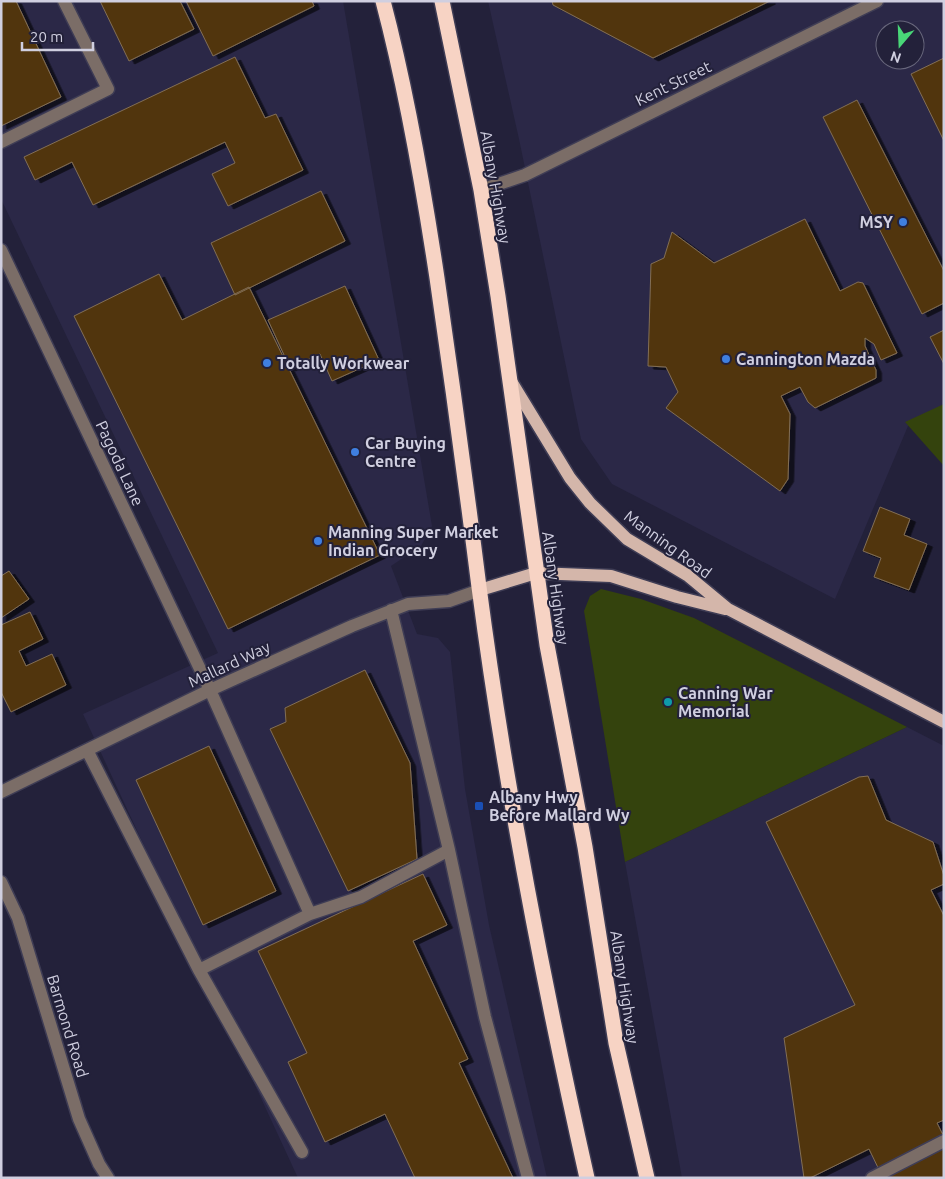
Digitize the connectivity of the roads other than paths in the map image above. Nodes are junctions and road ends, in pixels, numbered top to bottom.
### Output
1 (64, 1) edge
2 (383, 1) edge
3 (442, 1) edge
4 (877, 1) edge
5 (1, 142) edge
6 (481, 190) junction
7 (1, 250) edge
8 (510, 378) junction
9 (536, 573) junction
10 (480, 590) junction
11 (728, 609) junction
12 (390, 610) junction
13 (210, 690) junction
14 (944, 722) edge
15 (87, 750) junction
16 (1, 792) edge
17 (449, 850) junction
18 (1, 882) edge
19 (310, 914) junction
20 (199, 970) junction
21 (944, 1141) edge
22 (302, 1152) dead end
23 (108, 1178) edge
24 (528, 1178) edge
25 (587, 1178) edge
26 (647, 1178) edge
27 (872, 1178) edge

1 - 5 street
2 - 10 highway
3 - 6 highway, Albany Highway
4 - 6 street, Kent Street
6 - 8 highway, Albany Highway
7 - 13 street, Pagoda Lane
8 - 9 highway, Albany Highway
8 - 11 main road, Manning Road
9 - 10 main road, Manning Road
9 - 11 main road, Manning Road
9 - 26 highway, Albany Highway
10 - 12 street, Mallard Way
10 - 25 highway
11 - 14 main road, Manning Road
12 - 13 street, Mallard Way
12 - 17 street
13 - 15 street, Mallard Way
13 - 19 street, Pagoda Lane
15 - 16 street, Mallard Way
15 - 20 street
17 - 19 street
17 - 24 street
18 - 23 street, Barmond Road
19 - 20 street
20 - 22 street
21 - 27 street

